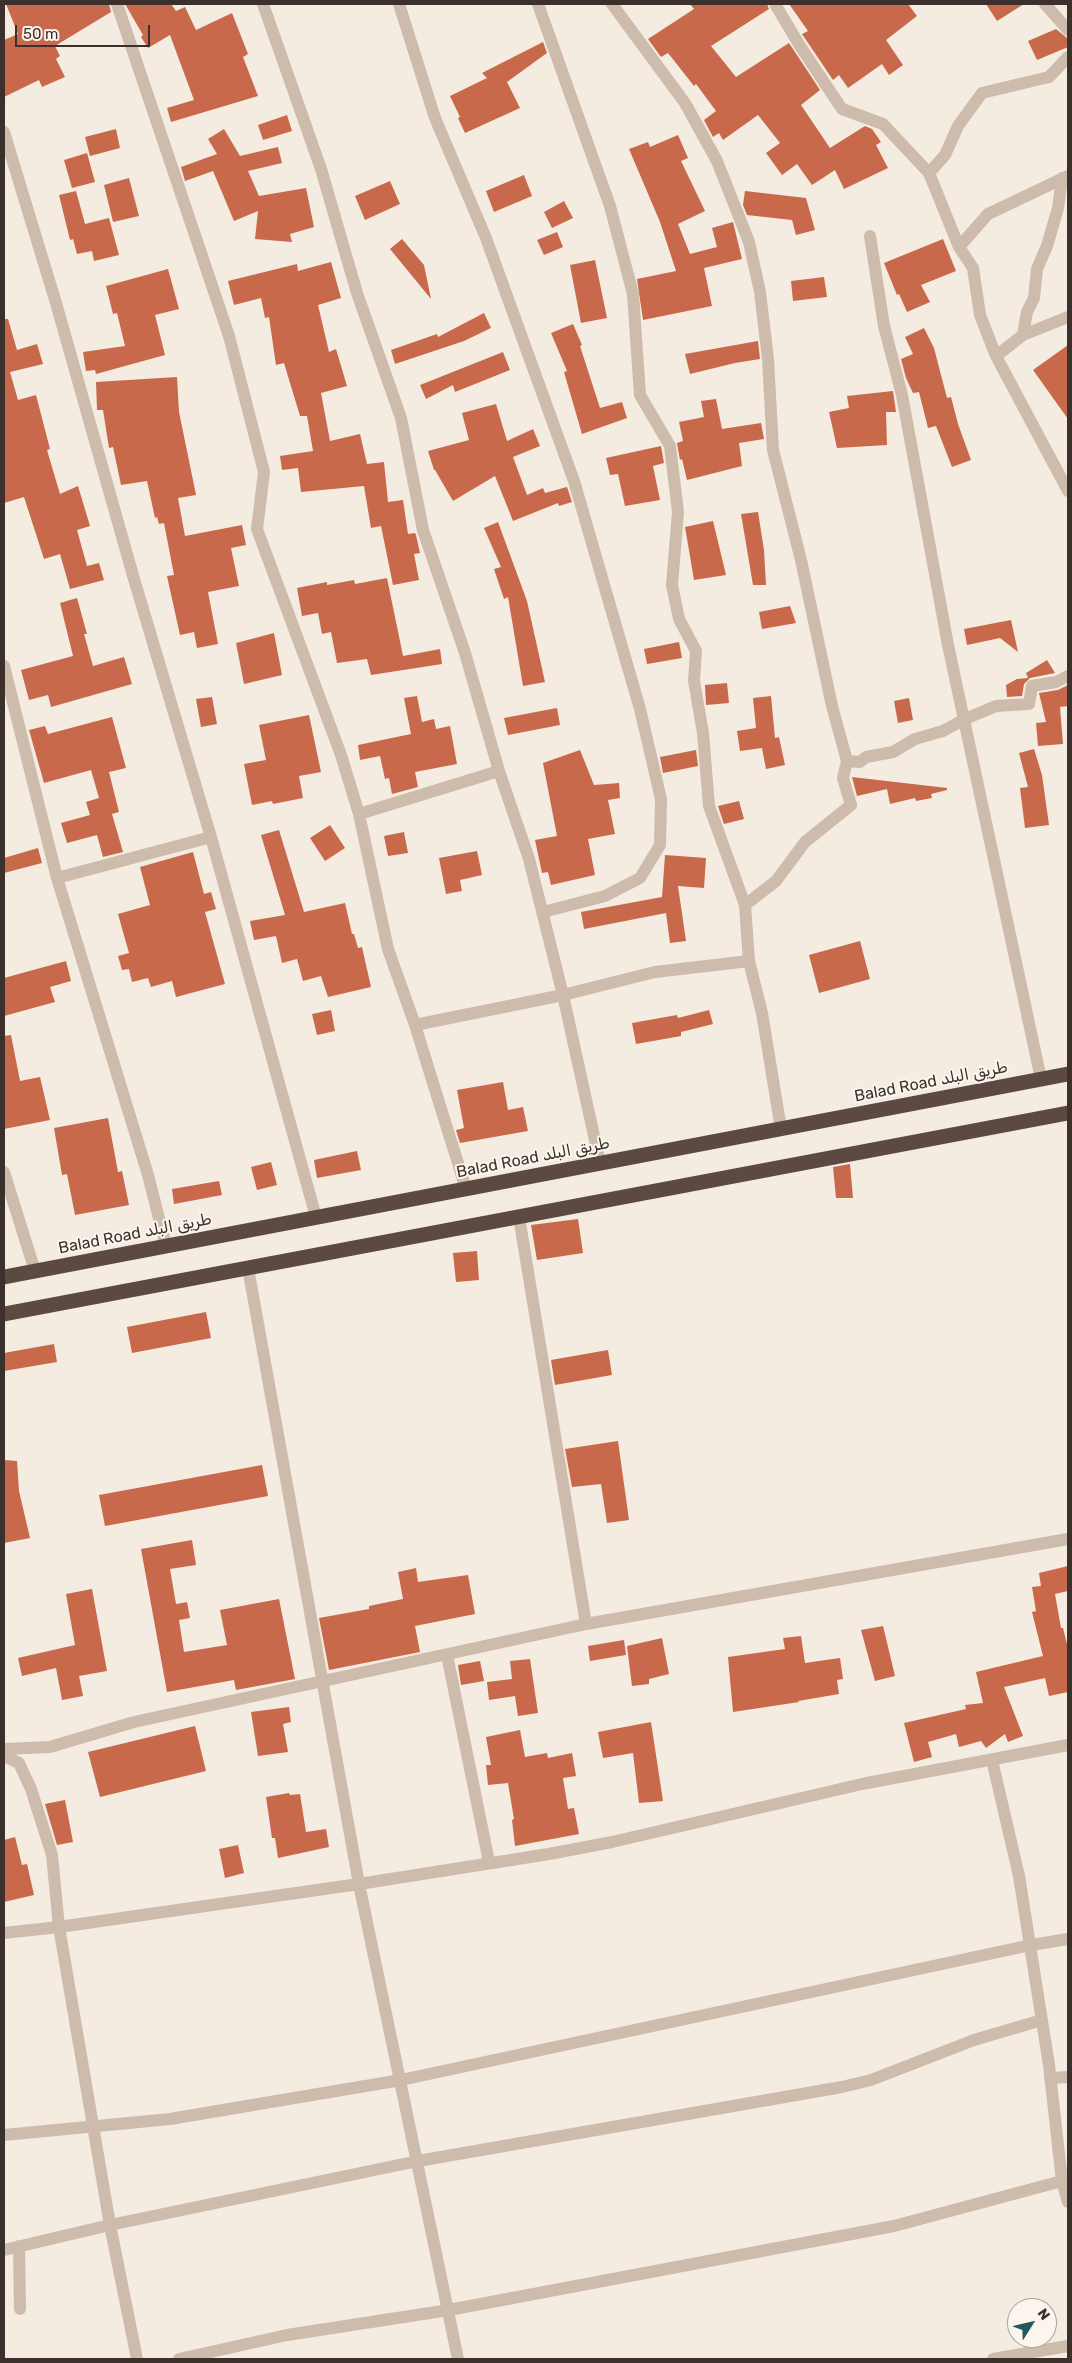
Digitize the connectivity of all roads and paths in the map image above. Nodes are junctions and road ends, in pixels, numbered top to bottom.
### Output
1 (117, 4) edge
2 (262, 4) edge
3 (399, 4) edge
4 (538, 4) edge
5 (775, 4) edge
6 (1045, 4) edge
7 (614, 5) edge
8 (1068, 30) edge
9 (1068, 57) edge
10 (4, 132) edge
11 (929, 173) junction
12 (1065, 177) edge
13 (870, 236) dead end
14 (959, 247) junction
15 (1068, 317) edge
16 (1023, 335) junction
17 (996, 356) junction
18 (1068, 491) edge
19 (4, 666) edge
20 (1068, 676) edge
21 (965, 719) junction
22 (847, 761) junction
23 (499, 770) junction
24 (359, 814) junction
25 (211, 837) junction
26 (56, 878) junction
27 (745, 905) junction
28 (543, 912) junction
29 (749, 961) junction
30 (563, 995) junction
31 (415, 1025) junction
32 (1068, 1074) edge
33 (1041, 1079) junction
34 (1068, 1113) edge
35 (781, 1129) junction
36 (600, 1163) junction
37 (4, 1172) edge
38 (466, 1189) junction
39 (316, 1217) junction
40 (519, 1217) junction
41 (166, 1246) junction
42 (248, 1268) junction
43 (34, 1271) junction
44 (4, 1277) edge
45 (4, 1314) edge
46 (1068, 1539) edge
47 (586, 1624) junction
48 (446, 1655) junction
49 (325, 1683) junction
50 (1068, 1745) edge
51 (4, 1749) edge
52 (4, 1756) edge
53 (992, 1760) junction
54 (489, 1862) junction
55 (359, 1884) junction
56 (59, 1927) junction
57 (4, 1933) edge
58 (1068, 1939) edge
59 (1031, 1945) junction
60 (1042, 2020) junction
61 (1068, 2077) edge
62 (1050, 2078) junction
63 (401, 2080) junction
64 (94, 2126) junction
65 (4, 2135) edge
66 (418, 2161) junction
67 (1062, 2181) junction
68 (1068, 2202) edge
69 (110, 2225) junction
70 (19, 2246) junction
71 (4, 2250) edge
72 (20, 2309) dead end
73 (449, 2310) junction
74 (1068, 2346) edge
75 (137, 2359) edge
76 (179, 2359) edge
77 (458, 2359) edge
78 (993, 2359) edge

1 - 24 street
2 - 23 street
3 - 28 street
4 - 27 street
5 - 11 street
6 - 8 street
7 - 22 street
9 - 11 street
10 - 25 street
11 - 14 street
12 - 14 street
12 - 16 street
13 - 21 street
14 - 17 street
15 - 16 street
16 - 17 street
17 - 18 street
19 - 26 street
20 - 21 street
21 - 22 street
21 - 33 street
22 - 27 street
23 - 24 street
23 - 28 street
24 - 31 street
25 - 26 street
25 - 39 street
26 - 41 street
27 - 29 street
28 - 30 street
29 - 30 street
29 - 35 street
30 - 31 street
30 - 36 street
31 - 38 street
32 - 33 highway, Balad Road طريق البلد
33 - 35 highway, Balad Road طريق البلد
34 - 40 highway
35 - 36 highway, Balad Road طريق البلد
36 - 38 highway, Balad Road طريق البلد
37 - 43 street
38 - 39 highway, Balad Road طريق البلد
39 - 41 highway, Balad Road طريق البلد
40 - 42 highway
40 - 47 street
41 - 43 highway, Balad Road طريق البلد
42 - 45 highway
42 - 49 street
43 - 44 highway, Balad Road طريق البلد
46 - 47 street
47 - 48 street
48 - 49 street
48 - 54 street
49 - 51 street
49 - 55 street
50 - 53 street
52 - 56 street
53 - 54 street
53 - 59 street
54 - 55 street
55 - 56 street
55 - 63 street
56 - 57 street
56 - 64 street
58 - 59 street
59 - 60 street
59 - 63 street
60 - 62 street
60 - 66 street
61 - 62 street
62 - 67 street
63 - 64 street
63 - 66 street
64 - 65 street
64 - 69 street
66 - 69 street
66 - 73 street
67 - 68 street
67 - 73 street
69 - 70 street
69 - 75 street
70 - 71 street
70 - 72 street
73 - 76 street
73 - 77 street
74 - 78 street

